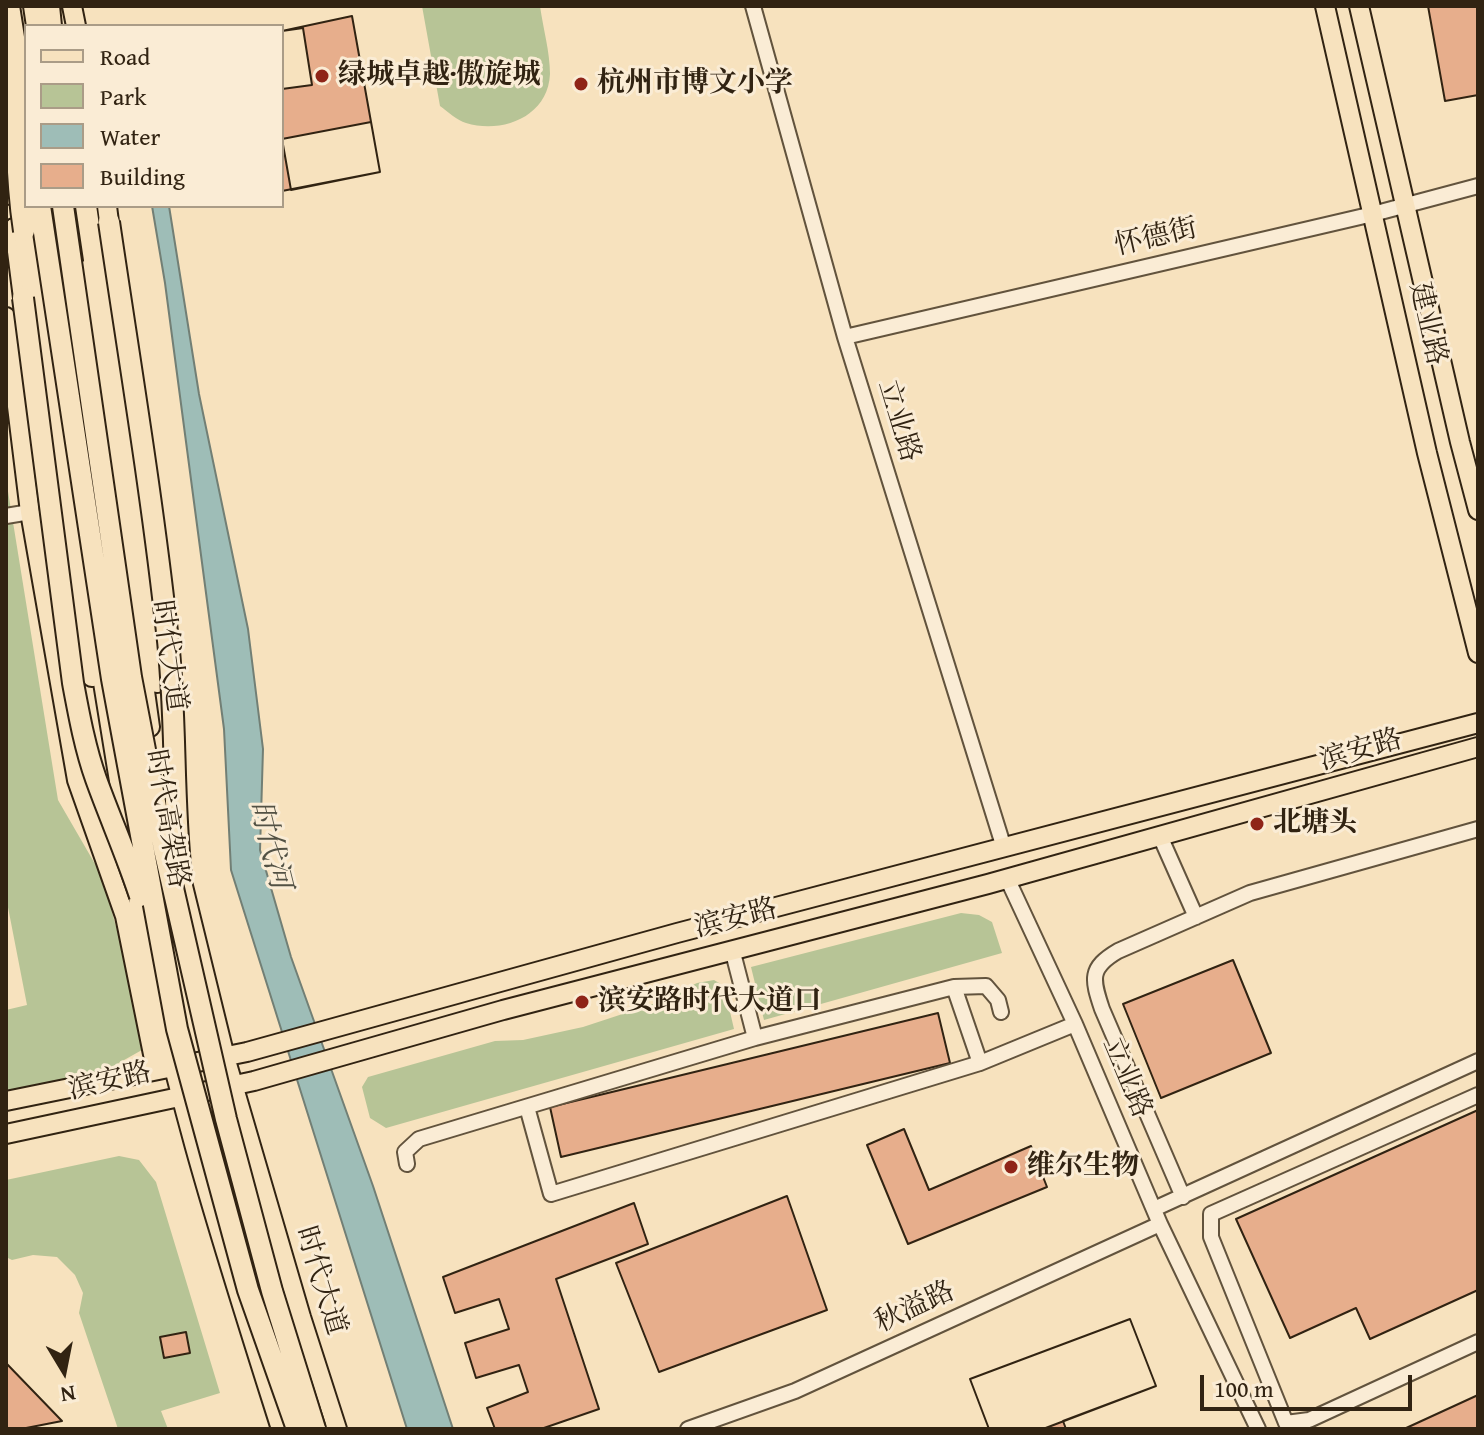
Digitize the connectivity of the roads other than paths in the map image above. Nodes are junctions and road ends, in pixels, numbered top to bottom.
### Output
1 (9, 6) edge
2 (753, 6) edge
3 (1325, 6) edge
4 (1359, 6) edge
5 (11, 52) edge
6 (24, 107) edge
7 (6, 150) edge
8 (24, 160) edge
9 (1478, 186) edge
10 (1407, 206) junction
11 (30, 208) edge
12 (40, 208) edge
13 (63, 208) edge
14 (77, 208) edge
15 (86, 208) edge
16 (108, 214) edge
17 (1373, 214) junction
18 (23, 298) joint
19 (6, 317) edge
20 (845, 337) junction
21 (1478, 510) edge
22 (30, 512) junction
23 (6, 516) edge
24 (1478, 653) edge
25 (92, 676) joint
26 (157, 682) joint
27 (1478, 723) edge
28 (1478, 747) edge
29 (154, 753) junction
30 (114, 755) junction
31 (123, 807) junction
32 (1478, 829) edge
33 (1160, 836) junction
34 (1004, 848) junction
35 (1007, 878) junction
36 (119, 897) junction
37 (1196, 917) junction
38 (732, 949) junction
39 (164, 966) junction
40 (190, 966) junction
41 (954, 987) junction
42 (1001, 1012) dead end
43 (1075, 1024) junction
44 (755, 1038) junction
45 (225, 1057) junction
46 (1478, 1061) edge
47 (980, 1063) junction
48 (164, 1068) junction
49 (233, 1085) junction
50 (179, 1095) junction
51 (1478, 1095) edge
52 (6, 1101) edge
53 (527, 1107) junction
54 (6, 1134) edge
55 (407, 1164) dead end
56 (1183, 1197) junction
57 (1154, 1209) junction
58 (1160, 1224) junction
59 (1478, 1342) edge
60 (281, 1429) edge
61 (297, 1429) edge
62 (315, 1429) edge
63 (337, 1429) edge
64 (688, 1429) edge
65 (1258, 1429) edge

1 - 5 highway
2 - 20 street, 立业路
3 - 17 main road, 建业路
4 - 10 main road, 建业路
5 - 6 highway, bridge
5 - 8 main road
5 - 25 highway, bridge
7 - 18 main road
9 - 10 street, 怀德街
10 - 17 street, 怀德街
10 - 21 main road, 建业路
11 - 30 main road
12 - 39 highway, 时代高架路, bridge
13 - 40 highway, 时代高架路, bridge
14 - 29 main road, 时代大道
15 - 26 highway
16 - 40 highway, bridge
17 - 20 street, 怀德街
17 - 24 main road, 建业路
18 - 39 highway, bridge
19 - 22 main road
20 - 34 street, 立业路
22 - 23 street
22 - 36 main road
25 - 30 main road
26 - 29 main road
27 - 34 main road, 滨安路
28 - 33 main road, 滨安路
29 - 45 main road, 时代大道
30 - 31 main road
31 - 36 main road
31 - 48 main road
32 - 37 street
33 - 35 main road, 滨安路
33 - 37 street
34 - 45 main road, 滨安路
35 - 38 main road, 滨安路
35 - 43 street, 立业路
36 - 48 main road
37 - 56 street
38 - 44 street
38 - 49 main road, 滨安路
39 - 61 highway, 时代高架路, bridge
40 - 62 highway, 时代高架路, bridge
41 - 42 street
41 - 44 street
41 - 47 street
43 - 47 street
43 - 57 street, 立业路
44 - 53 street
45 - 48 main road, 滨安路
45 - 49 main road, 时代大道
46 - 56 street
47 - 53 street
48 - 50 main road
48 - 52 main road, 滨安路
49 - 50 main road, 滨安路
49 - 63 main road, 时代大道
50 - 54 main road, 滨安路
50 - 60 main road
51 - 59 street
53 - 55 street
56 - 57 street
57 - 58 street, 立业路
58 - 64 street, 秋溢路
58 - 65 street, 立业路

